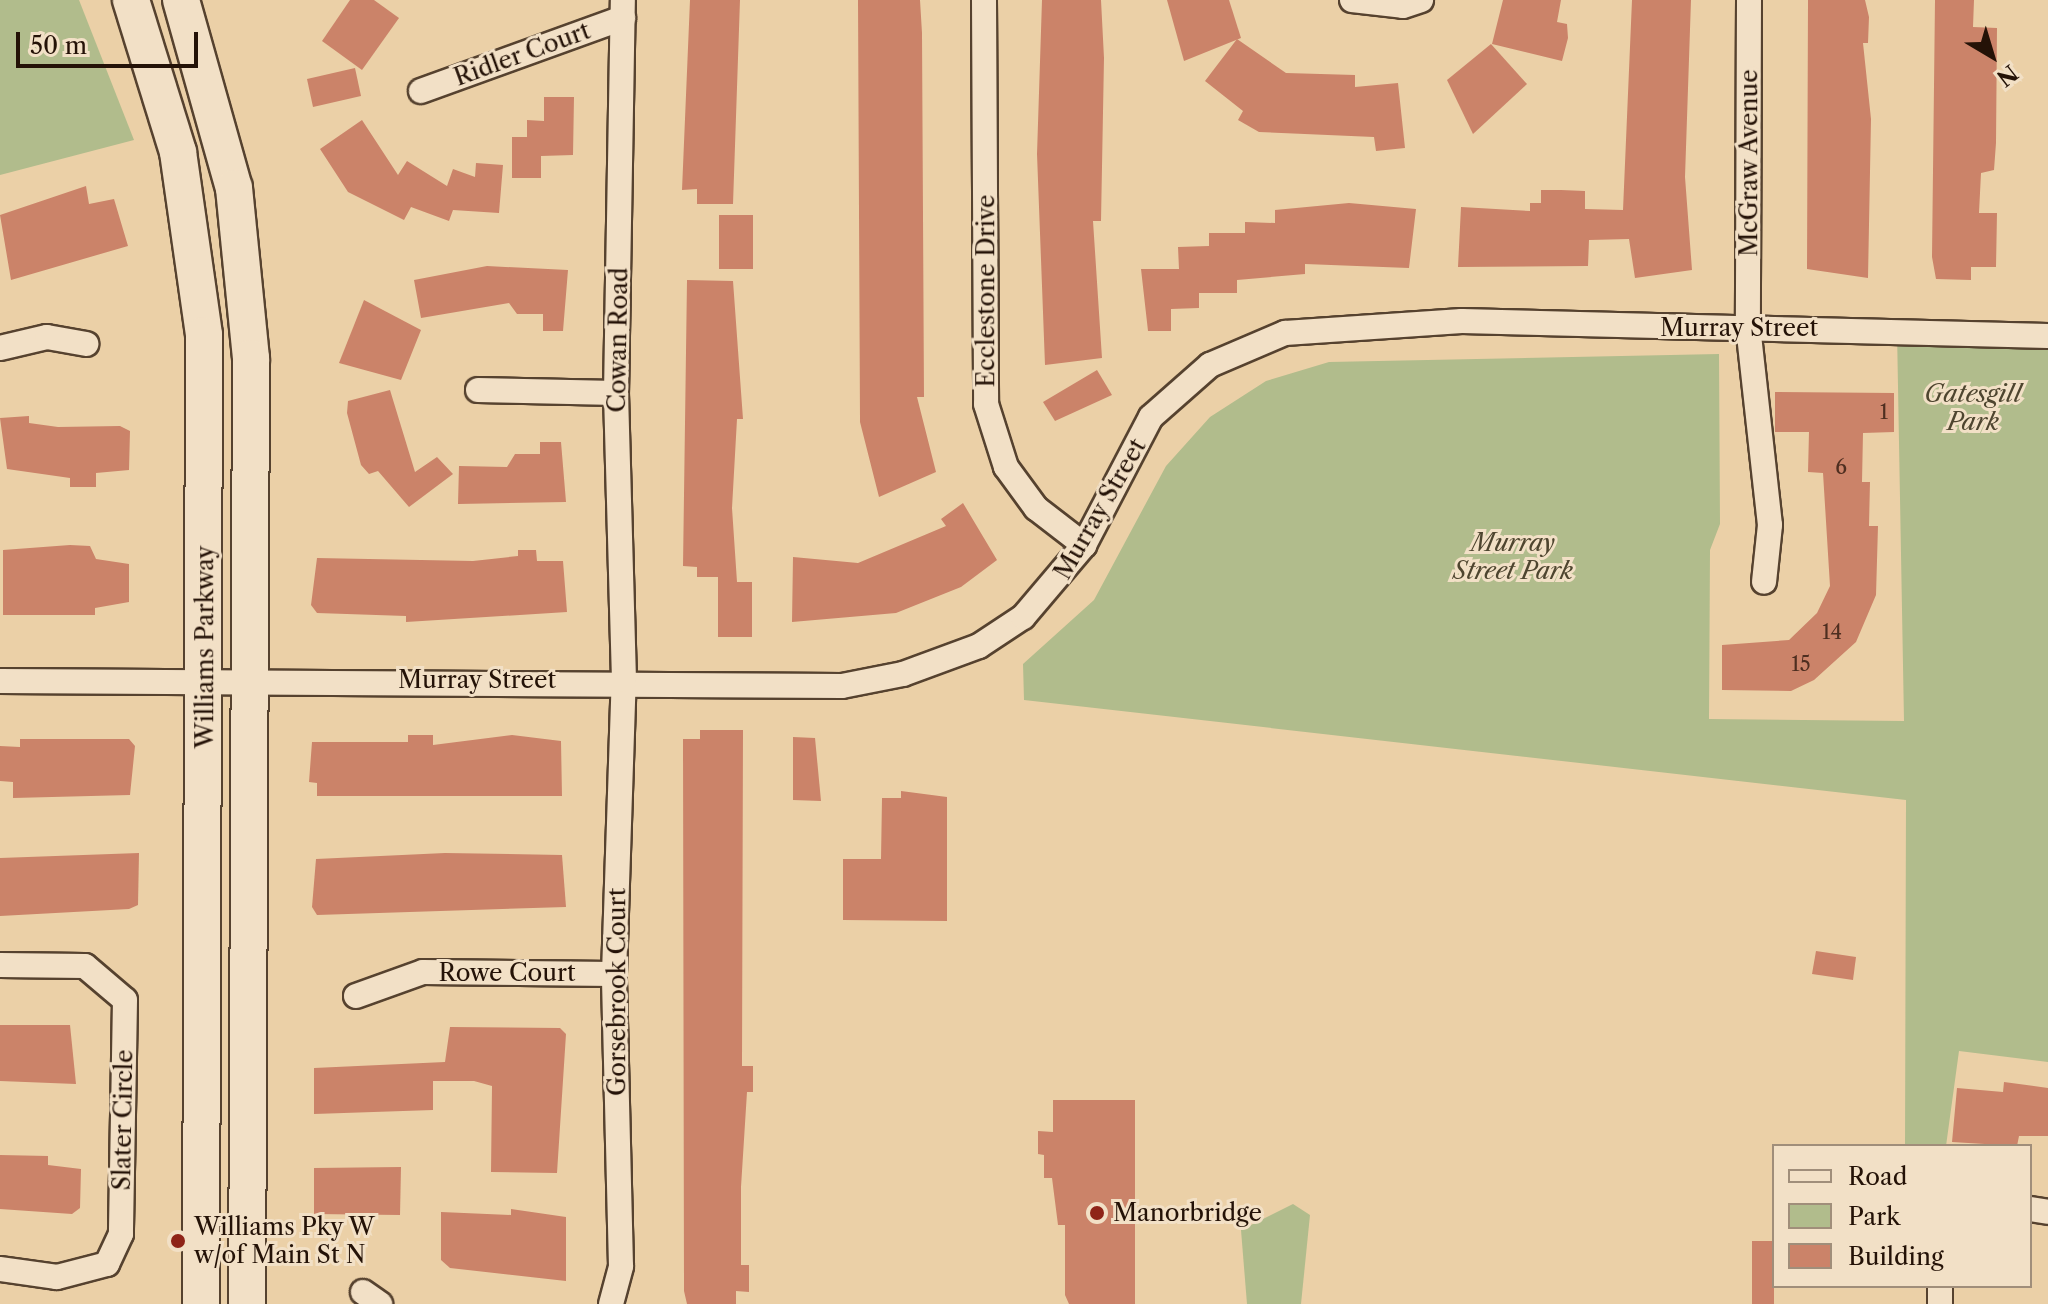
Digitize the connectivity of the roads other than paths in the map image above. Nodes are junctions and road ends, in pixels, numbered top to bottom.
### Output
1 (131, 0) edge
2 (181, 0) edge
3 (984, 0) edge
4 (1352, 0) edge
5 (1421, 0) edge
6 (1749, 0) edge
7 (623, 9) edge
8 (421, 91) dead end
9 (1748, 326) junction
10 (2048, 336) edge
11 (86, 344) dead end
12 (0, 348) edge
13 (478, 390) dead end
14 (616, 393) junction
15 (1084, 545) junction
16 (1764, 582) dead end
17 (204, 679) junction
18 (252, 679) junction
19 (624, 680) junction
20 (0, 681) edge
21 (0, 965) edge
22 (614, 974) junction
23 (356, 996) dead end
24 (0, 1269) edge
25 (201, 1304) edge
26 (247, 1304) edge
27 (611, 1304) edge

1 - 17 main road, Williams Parkway
2 - 18 main road, Williams Parkway
3 - 15 street, Ecclestone Drive
4 - 5 street
6 - 9 street, McGraw Avenue
7 - 8 street, Ridler Court
7 - 14 street, Cowan Road
9 - 10 street, Murray Street
9 - 15 street, Murray Street
9 - 16 street, McGraw Avenue
11 - 12 street
13 - 14 street
14 - 19 street, Cowan Road
15 - 19 street, Murray Street
17 - 18 street, Murray Street
17 - 20 street, Murray Street
17 - 25 main road, Williams Parkway
18 - 19 street, Murray Street
18 - 26 main road, Williams Parkway
19 - 22 street, Gorsebrook Court
21 - 24 street, Slater Circle
22 - 23 street, Rowe Court
22 - 27 street, Gorsebrook Court

